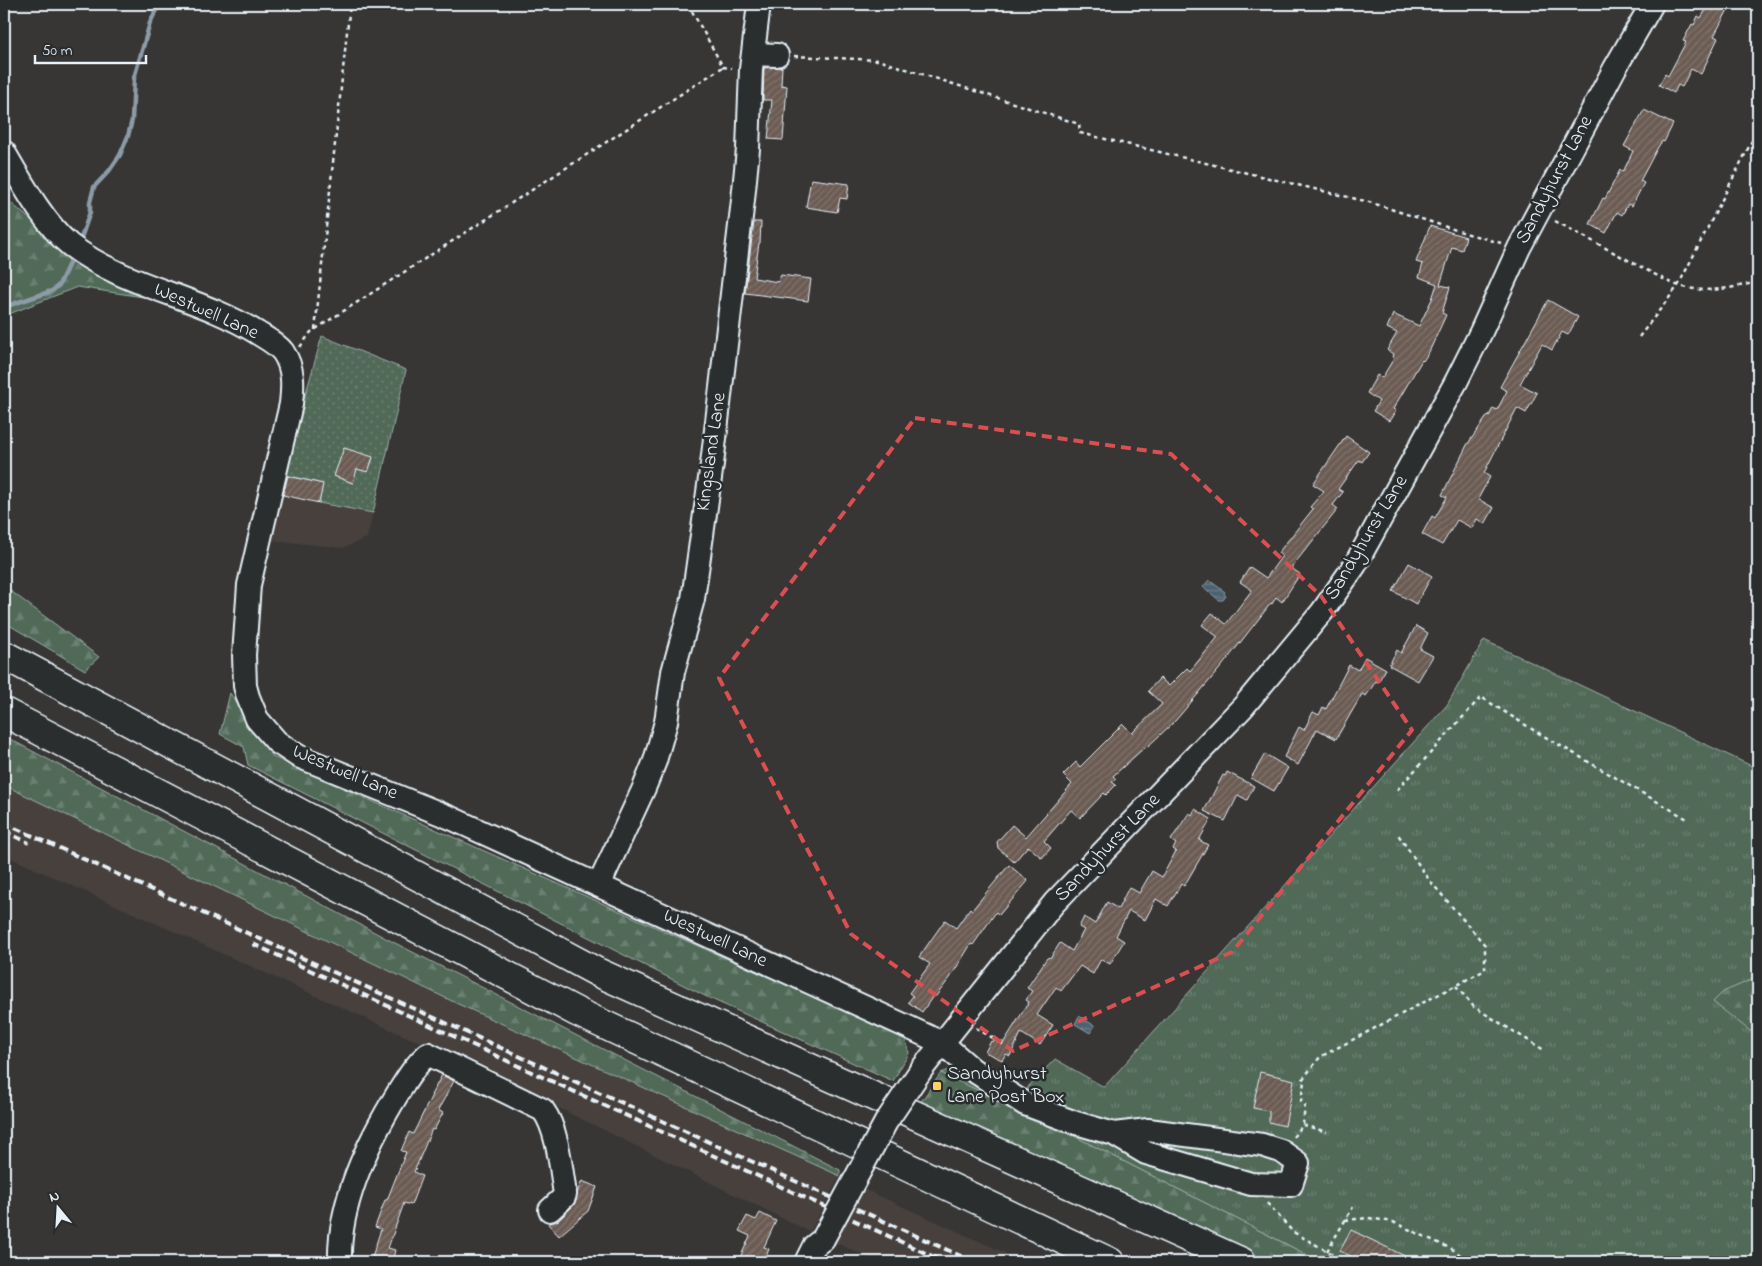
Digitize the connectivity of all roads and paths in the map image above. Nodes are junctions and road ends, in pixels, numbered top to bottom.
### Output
1 (350, 4) edge
2 (688, 4) edge
3 (759, 4) edge
4 (1652, 4) edge
5 (777, 55) joint
6 (752, 62) junction
7 (723, 66) junction
8 (1758, 129) edge
9 (4, 152) edge
10 (1538, 212) junction
11 (1519, 248) junction
12 (1758, 282) edge
13 (1678, 286) junction
14 (315, 330) junction
15 (1639, 337) dead end
16 (288, 362) junction
17 (4, 655) edge
18 (4, 712) edge
19 (1397, 790) dead end
20 (1689, 820) dead end
21 (1397, 833) dead end
22 (599, 885) junction
23 (1456, 986) junction
24 (962, 1020) junction
25 (993, 1038) junction
26 (992, 1042) dead end
27 (942, 1043) junction
28 (1003, 1043) dead end
29 (1544, 1050) dead end
30 (1302, 1125) junction
31 (1327, 1132) dead end
32 (1114, 1134) junction
33 (1281, 1151) junction
34 (1251, 1184) junction
35 (1353, 1207) dead end
36 (550, 1210) dead end
37 (1345, 1220) junction
38 (1327, 1250) junction
39 (340, 1262) edge
40 (806, 1262) edge
41 (1110, 1262) edge
42 (1242, 1262) edge
43 (1348, 1262) edge
44 (1467, 1262) edge

1 - 14 path
2 - 7 path
3 - 6 street, Kingsland Lane
4 - 10 street, Sandyhurst Lane
5 - 6 street
5 - 11 path
6 - 7 path
6 - 22 street, Kingsland Lane
7 - 14 path
8 - 13 path
9 - 16 street, Westwell Lane
10 - 11 street, Sandyhurst Lane
10 - 13 path
11 - 24 street, Sandyhurst Lane
12 - 13 path
13 - 15 path
14 - 16 path
16 - 22 street, Westwell Lane
17 - 42 highway
18 - 41 highway
19 - 20 path
21 - 23 path
22 - 27 street, Westwell Lane
23 - 29 path
23 - 30 path
24 - 25 path
24 - 27 street, Sandyhurst Lane
25 - 26 path
25 - 28 path
27 - 32 street, Westwell Lane
27 - 40 street, Sandyhurst Lane, bridge
30 - 31 path
30 - 33 path
32 - 33 street
32 - 34 street
33 - 34 street
34 - 38 path
35 - 37 path
36 - 39 street
37 - 38 path
37 - 44 path
38 - 43 path

